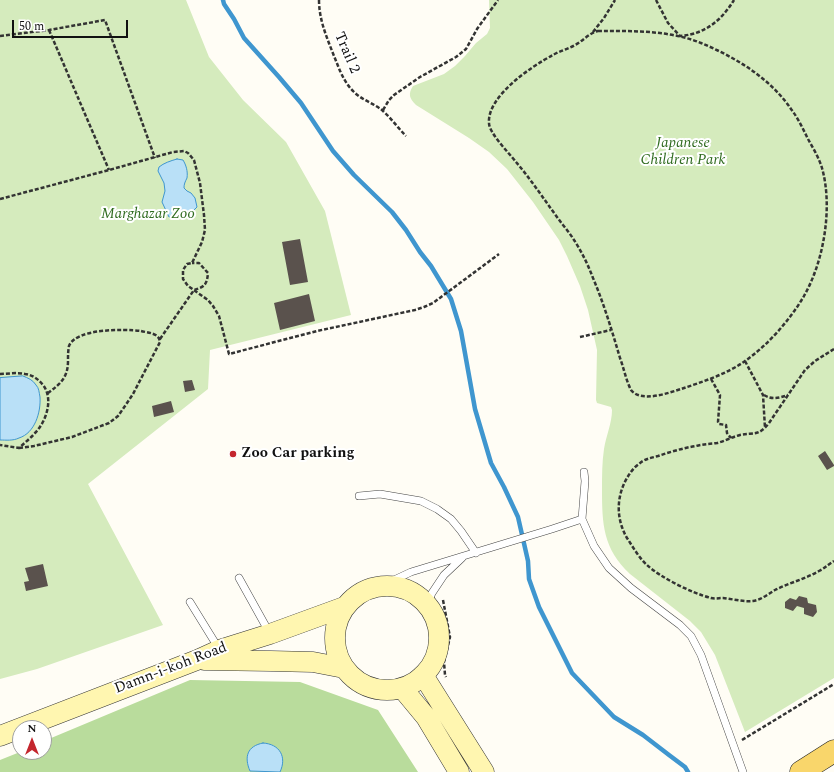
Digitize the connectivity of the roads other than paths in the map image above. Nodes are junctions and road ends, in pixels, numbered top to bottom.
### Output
1 (584, 472) dead end
2 (359, 496) dead end
3 (582, 519) junction
4 (476, 552) junction
5 (464, 556) junction
6 (239, 578) dead end
7 (381, 586) junction
8 (190, 602) dead end
9 (435, 602) junction
10 (344, 607) junction
11 (270, 634) junction
12 (219, 650) junction
13 (197, 660) junction
14 (344, 668) junction
15 (423, 675) junction
16 (402, 688) junction
17 (0, 736) edge
18 (834, 751) edge
19 (459, 772) edge
20 (484, 772) edge
21 (743, 772) edge
22 (801, 772) edge

1 - 3 lane
2 - 4 lane
3 - 4 lane
3 - 21 lane
4 - 5 lane
5 - 7 lane
5 - 9 lane
6 - 11 lane
7 - 9 main road
7 - 10 main road
8 - 12 lane
9 - 15 main road
10 - 11 main road, Damn-i-koh Road
10 - 14 main road
11 - 12 main road, Damn-i-koh Road
12 - 13 main road, Damn-i-koh Road
13 - 14 main road
13 - 17 main road, Damn-i-koh Road
14 - 16 main road
15 - 16 main road
15 - 20 main road
16 - 19 main road
18 - 22 main road

